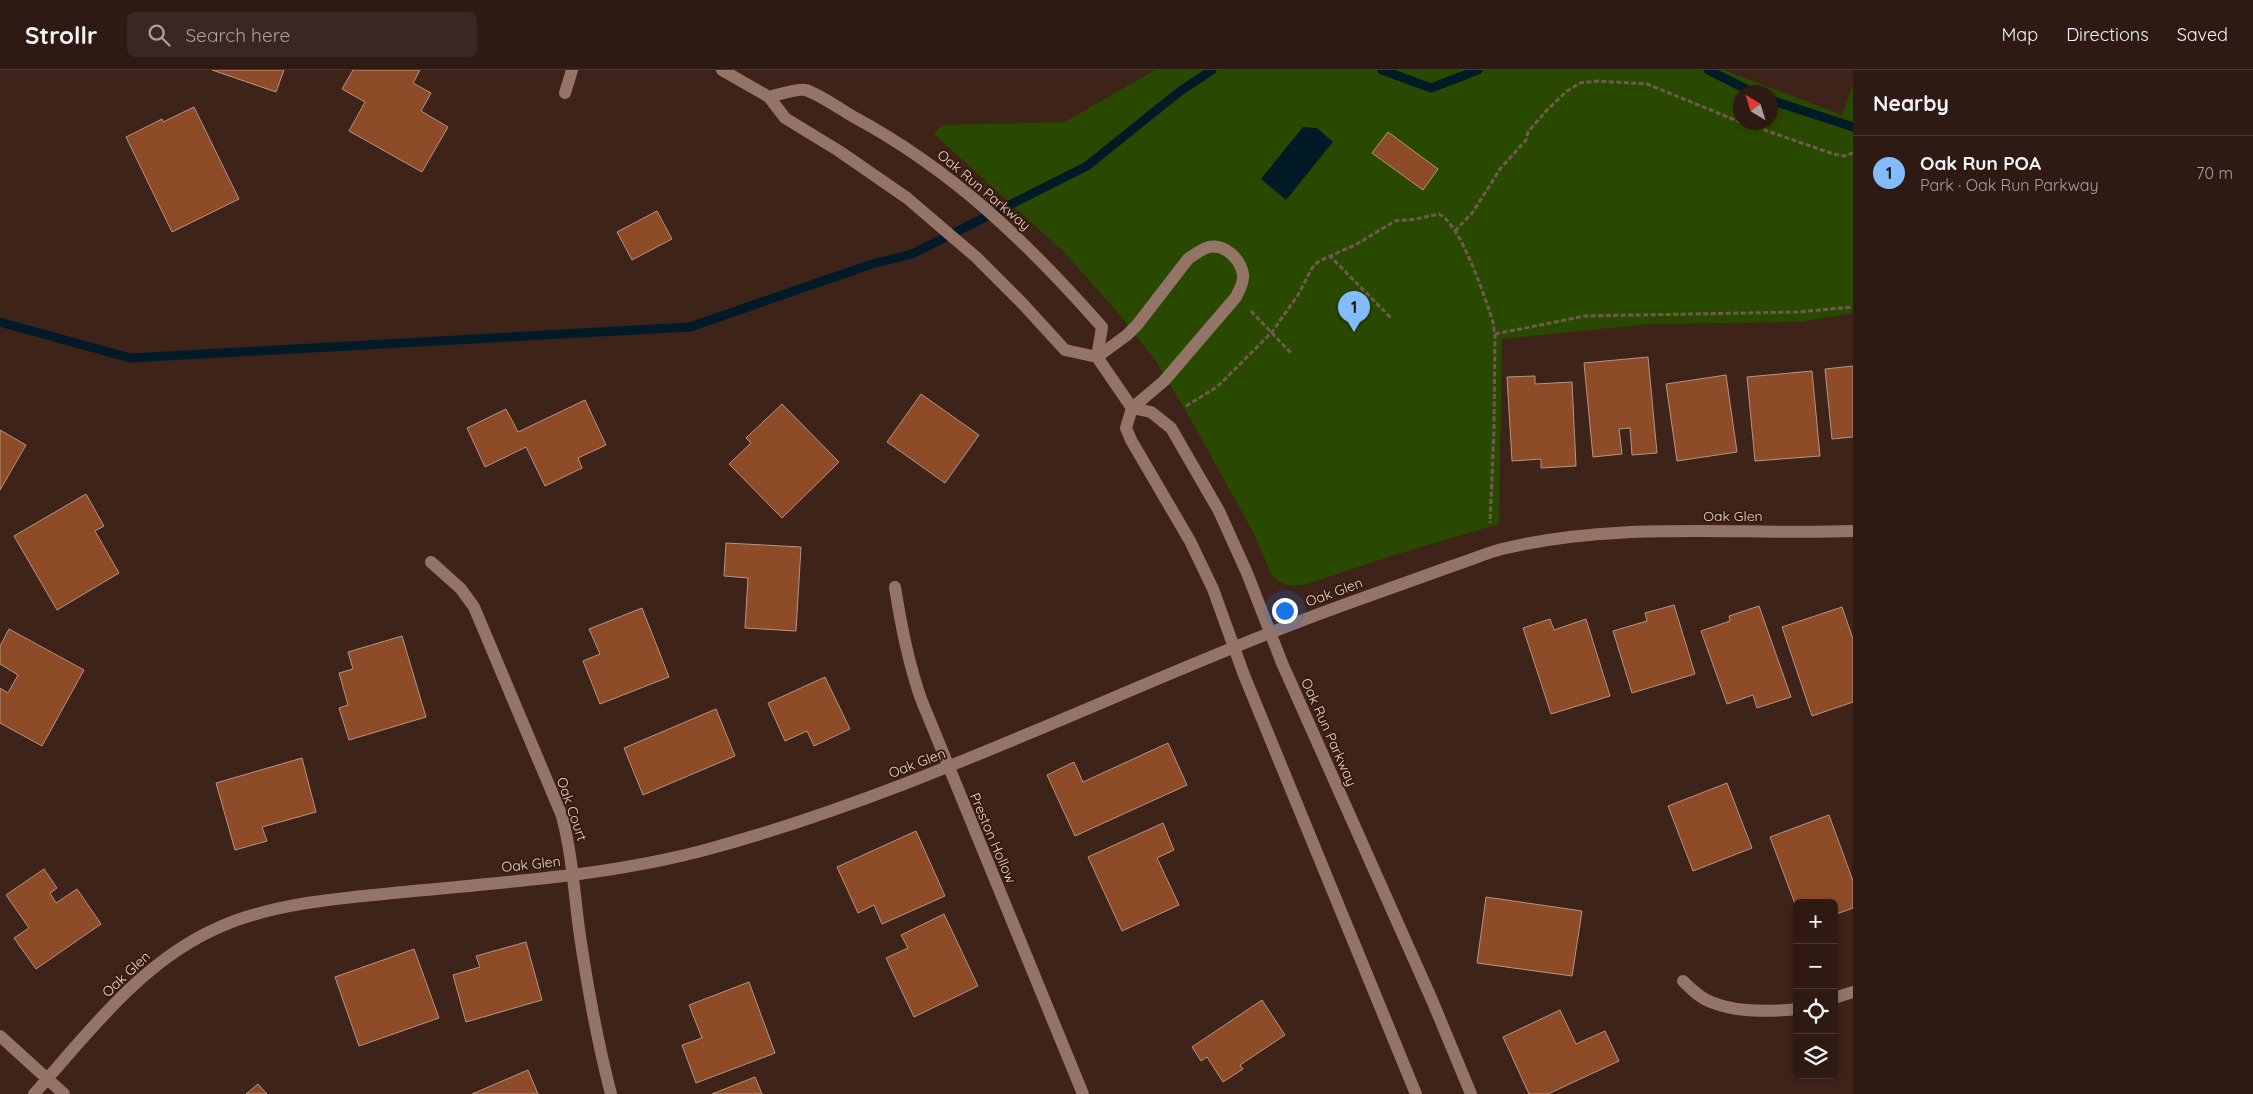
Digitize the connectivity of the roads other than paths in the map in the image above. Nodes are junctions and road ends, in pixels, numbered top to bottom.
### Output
1 (572, 70) edge
2 (722, 70) edge
3 (565, 93) dead end
4 (768, 97) junction
5 (1097, 357) junction
6 (1132, 408) junction
7 (1853, 531) edge
8 (431, 562) dead end
9 (896, 587) dead end
10 (1270, 632) junction
11 (1234, 646) junction
12 (948, 767) junction
13 (574, 875) junction
14 (1683, 981) dead end
15 (1853, 992) edge
16 (1838, 997) edge
17 (1793, 1009) edge
18 (0, 1036) edge
19 (47, 1079) junction
20 (34, 1094) edge
21 (64, 1094) edge
22 (611, 1094) edge
23 (1084, 1094) edge
24 (1416, 1094) edge
25 (1471, 1094) edge

1 - 3 street
2 - 4 street
4 - 5 street
4 - 5 street, Oak Run Parkway
5 - 6 street
5 - 6 street
6 - 10 street, Oak Run Parkway
6 - 11 street
7 - 10 street, Oak Glen
8 - 13 street, Oak Court
9 - 12 street, Preston Hollow
10 - 11 street, Oak Glen
10 - 25 street, Oak Run Parkway
11 - 12 street, Oak Glen
11 - 24 street
12 - 13 street, Oak Glen
12 - 23 street, Preston Hollow
13 - 19 street, Oak Glen
13 - 22 street, Oak Court
14 - 17 street
15 - 16 street
18 - 19 street
19 - 20 street, Oak Glen
19 - 21 street

